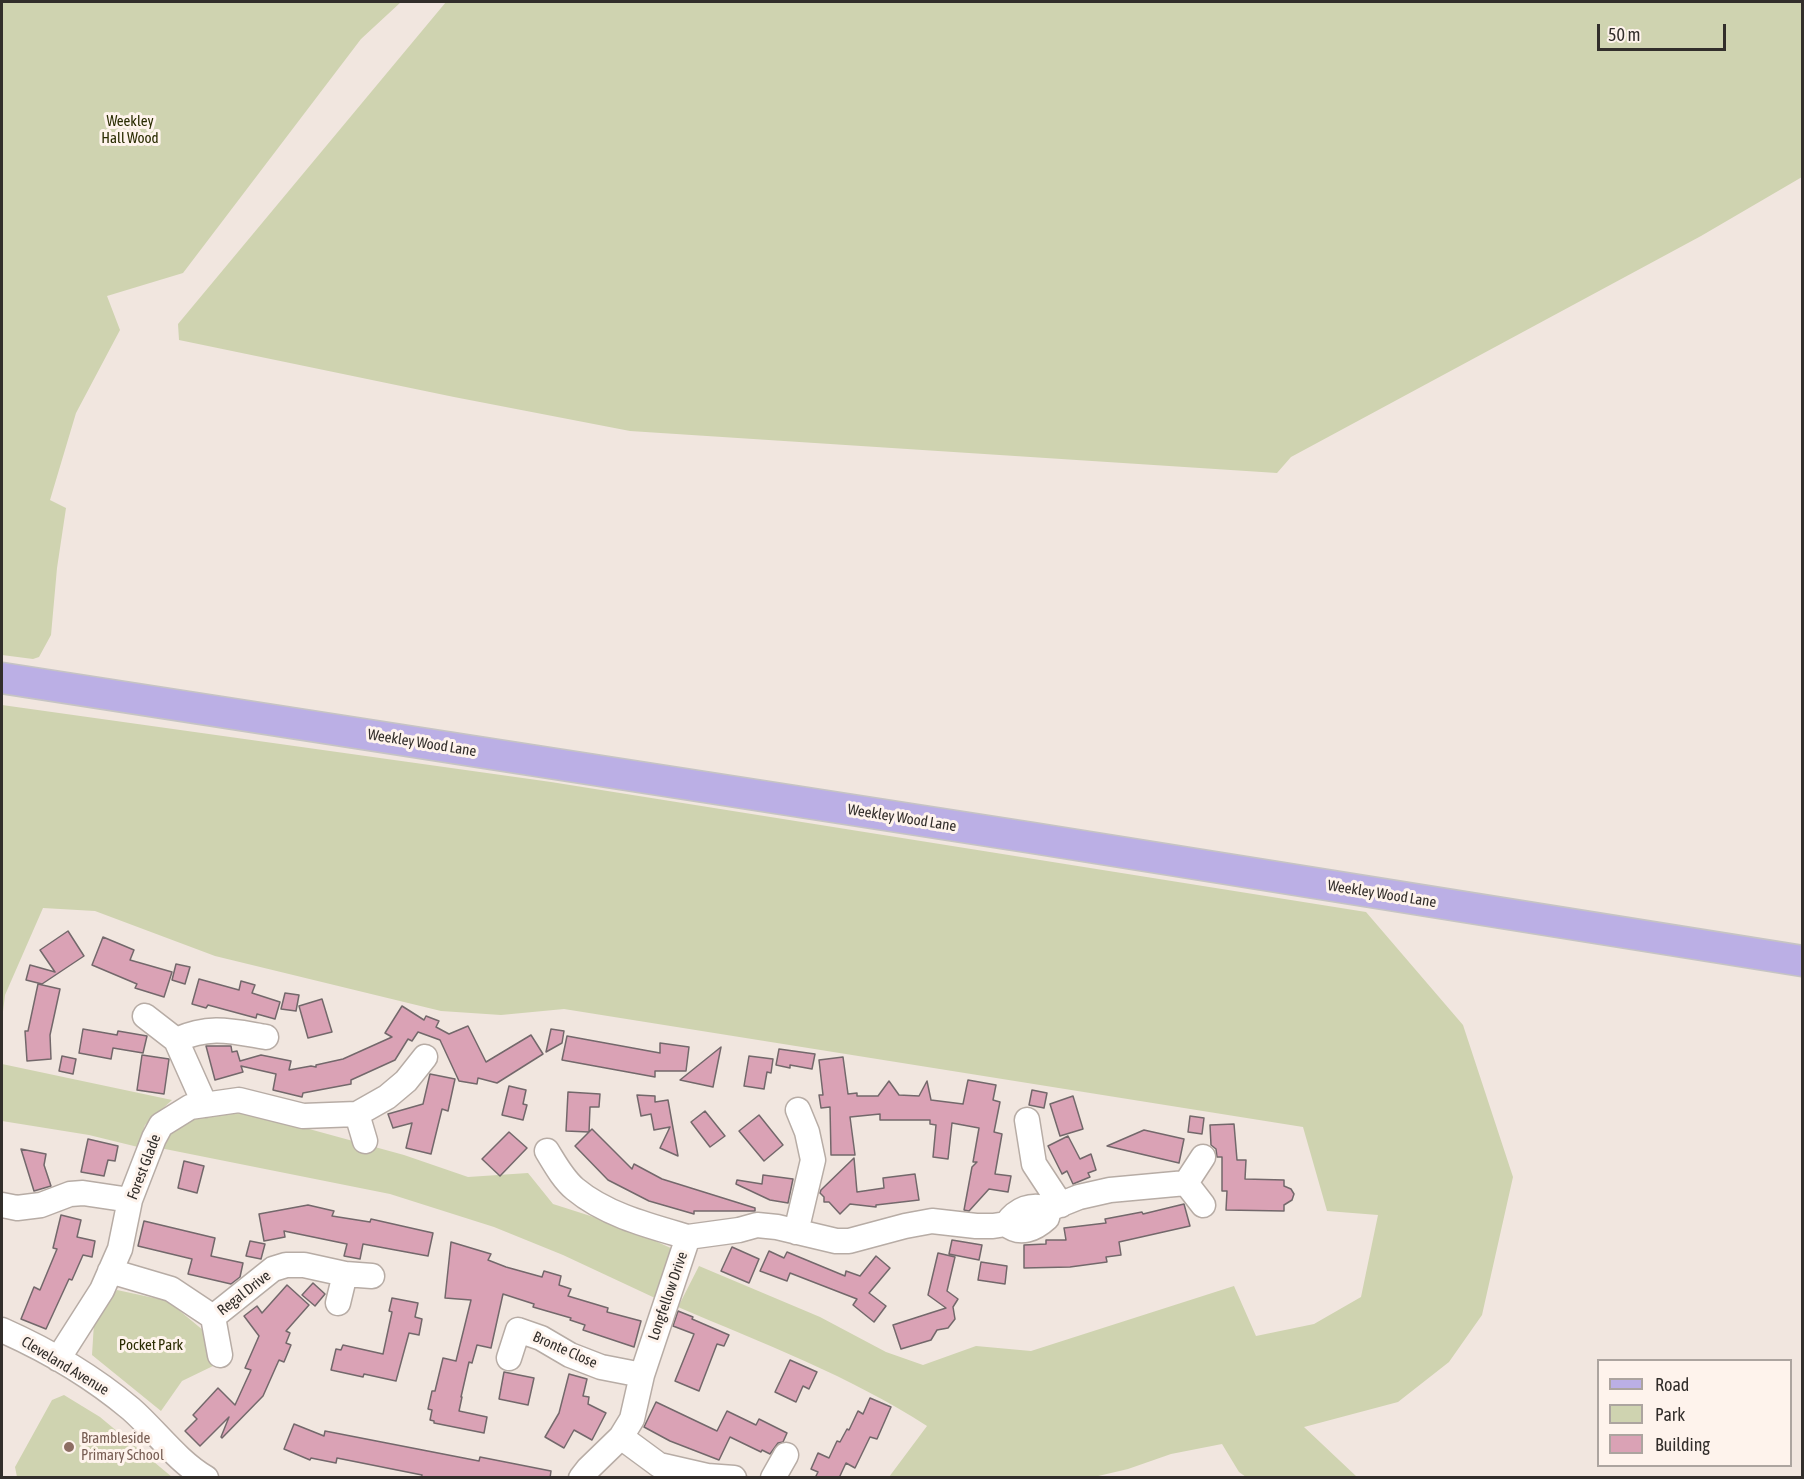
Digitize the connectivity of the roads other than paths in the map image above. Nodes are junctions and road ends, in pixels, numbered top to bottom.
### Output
1 (2, 678) edge
2 (1803, 961) edge
3 (145, 1016) dead end
4 (266, 1037) dead end
5 (176, 1040) junction
6 (425, 1058) dead end
7 (206, 1105) junction
8 (798, 1110) dead end
9 (357, 1114) junction
10 (1027, 1120) dead end
11 (365, 1141) dead end
12 (547, 1151) dead end
13 (1203, 1157) dead end
14 (1186, 1183) junction
15 (130, 1200) junction
16 (2, 1205) edge
17 (1203, 1205) dead end
18 (1055, 1207) junction
19 (796, 1232) junction
20 (688, 1237) junction
21 (110, 1271) junction
22 (345, 1274) junction
23 (372, 1276) dead end
24 (338, 1303) dead end
25 (213, 1317) junction
26 (2, 1330) edge
27 (220, 1355) dead end
28 (508, 1358) dead end
29 (58, 1359) junction
30 (642, 1375) junction
31 (621, 1437) junction
32 (786, 1455) dead end
33 (206, 1478) edge
34 (581, 1478) edge
35 (734, 1478) edge
36 (773, 1478) edge

1 - 2 main road, Weekley Wood Lane
3 - 5 street
4 - 5 street
5 - 7 street
6 - 9 street, Forest Glade
7 - 9 street, Forest Glade
7 - 15 street, Forest Glade
8 - 19 street
9 - 11 street
10 - 18 street
12 - 20 street
13 - 14 street
14 - 17 street
14 - 18 street, Longfellow Drive
15 - 16 street
15 - 21 street, Forest Glade
18 - 19 street, Longfellow Drive
19 - 20 street, Longfellow Drive
20 - 30 street, Longfellow Drive
21 - 25 street, Regal Drive
21 - 29 street, Forest Glade
22 - 23 street, Regal Drive
22 - 24 street
22 - 25 street, Regal Drive
25 - 27 street, Regal Drive
26 - 29 street, Cleveland Avenue
28 - 30 street, Bronte Close
29 - 33 street, Cleveland Avenue
30 - 31 street, Longfellow Drive
31 - 34 street, Longfellow Drive
31 - 35 street
32 - 36 street

